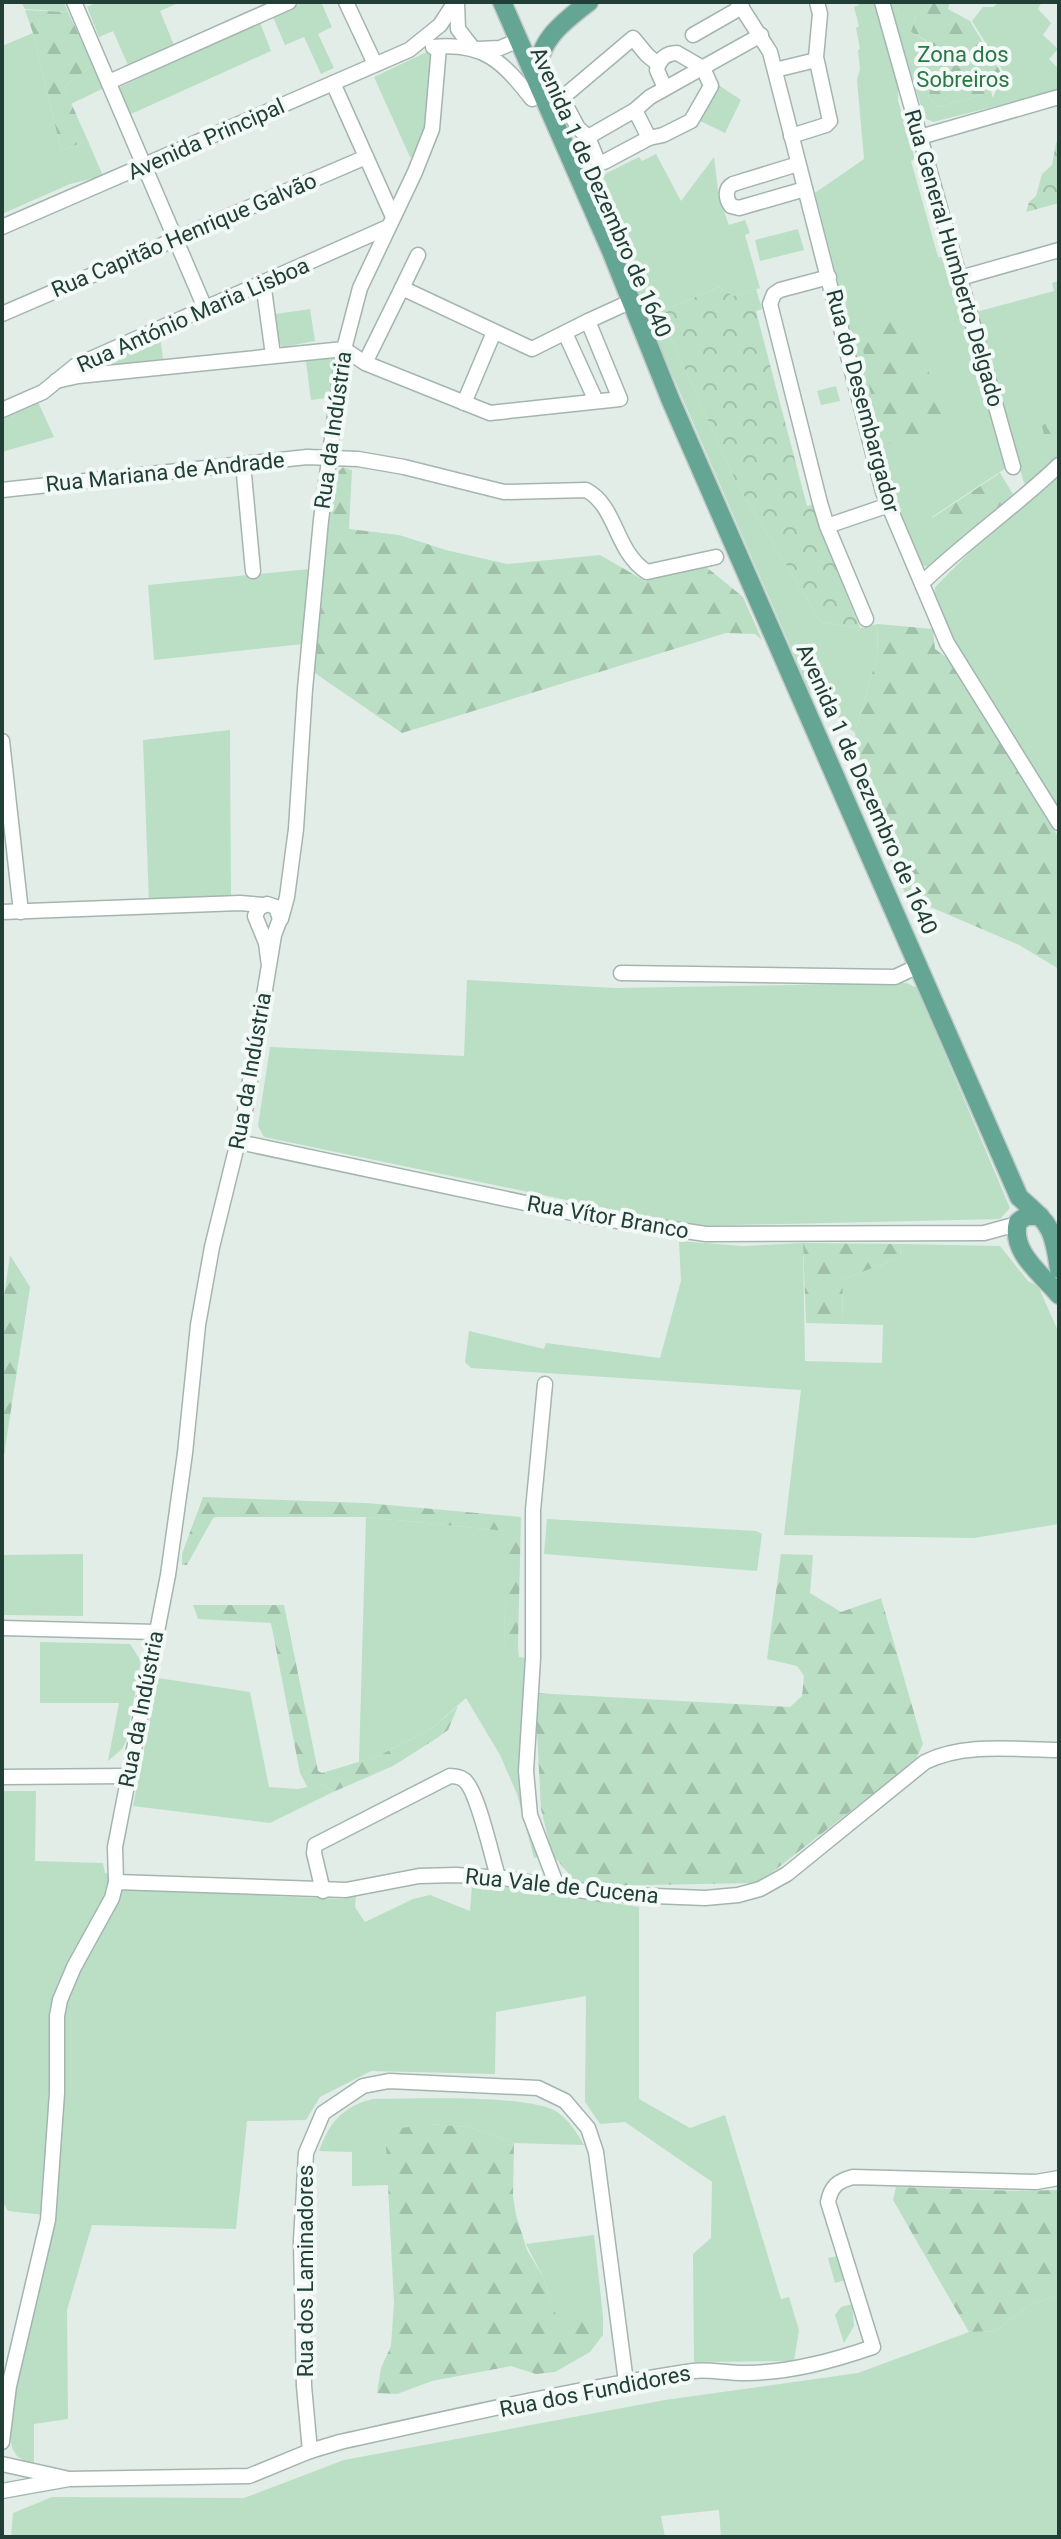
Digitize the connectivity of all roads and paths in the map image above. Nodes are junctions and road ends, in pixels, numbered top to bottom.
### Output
1 (289, 2) edge
2 (346, 2) edge
3 (456, 2) edge
4 (490, 2) edge
5 (502, 2) edge
6 (589, 2) edge
7 (817, 2) edge
8 (882, 2) edge
9 (76, 3) edge
10 (740, 4) edge
11 (568, 18) junction
12 (693, 35) dead end
13 (761, 35) junction
14 (514, 42) junction
15 (439, 47) junction
16 (474, 48) junction
17 (409, 50) junction
18 (816, 60) junction
19 (375, 64) junction
20 (658, 64) junction
21 (703, 68) junction
22 (775, 70) junction
23 (109, 82) junction
24 (333, 83) junction
25 (665, 88) junction
26 (1059, 97) edge
27 (538, 98) junction
28 (635, 110) junction
29 (791, 136) junction
30 (588, 137) junction
31 (920, 137) junction
32 (649, 138) junction
33 (366, 157) junction
34 (798, 164) junction
35 (145, 165) junction
36 (805, 189) junction
37 (391, 222) junction
38 (2, 227) edge
39 (174, 239) junction
40 (1059, 250) edge
41 (418, 255) dead end
42 (829, 277) junction
43 (960, 278) junction
44 (263, 282) junction
45 (402, 288) junction
46 (623, 305) junction
47 (205, 308) junction
48 (2, 314) edge
49 (588, 321) junction
50 (494, 332) junction
51 (565, 333) junction
52 (344, 349) junction
53 (273, 355) junction
54 (365, 363) junction
55 (56, 381) junction
56 (596, 401) junction
57 (671, 401) junction
58 (464, 403) junction
59 (2, 410) edge
60 (329, 458) junction
61 (243, 464) junction
62 (1059, 465) edge
63 (1013, 467) dead end
64 (2, 490) edge
65 (889, 505) junction
66 (827, 526) junction
67 (716, 557) dead end
68 (253, 571) dead end
69 (922, 583) junction
70 (866, 619) dead end
71 (2, 741) edge
72 (1059, 823) edge
73 (288, 878) junction
74 (224, 905) junction
75 (265, 905) junction
76 (2, 912) edge
77 (21, 912) junction
78 (280, 921) junction
79 (259, 926) junction
80 (269, 966) junction
81 (918, 966) junction
82 (621, 973) dead end
83 (239, 1142) junction
84 (1019, 1197) junction
85 (1048, 1219) edge
86 (1017, 1223) junction
87 (984, 1233) junction
88 (1058, 1253) edge
89 (1025, 1256) junction
90 (1059, 1295) edge
91 (545, 1384) dead end
92 (2, 1628) edge
93 (156, 1632) junction
94 (1059, 1750) edge
95 (128, 1776) junction
96 (2, 1777) edge
97 (498, 1877) junction
98 (116, 1882) junction
99 (557, 1886) junction
100 (323, 1891) junction
101 (1059, 2178) edge
102 (626, 2382) junction
103 (2, 2442) edge
104 (310, 2451) junction
105 (2, 2464) edge
106 (69, 2479) junction
107 (2, 2491) edge

1 - 23 street
2 - 19 street
3 - 16 street, Avenida Principal
3 - 17 street, Avenida Principal
4 - 14 main road, Avenida 1 de Dezembro de 1640
5 - 14 main road, Avenida 1 de Dezembro de 1640
6 - 11 main road
7 - 18 street
8 - 31 street, Rua General Humberto Delgado
9 - 23 street
10 - 12 street
10 - 13 street, Rua do Desembargador
11 - 14 main road
11 - 27 main road
13 - 21 street
13 - 22 street, Rua do Desembargador
14 - 16 street, Avenida Principal
14 - 27 main road, Avenida 1 de Dezembro de 1640
15 - 16 street, Avenida Principal
15 - 17 street, Avenida Principal
15 - 37 street, Rua da Indústria
16 - 27 street, Avenida Principal
17 - 19 street, Avenida Principal
18 - 22 street
18 - 29 street
19 - 24 street, Avenida Principal
20 - 21 street
20 - 25 street
20 - 30 street
21 - 25 street
21 - 32 street
22 - 29 street, Rua do Desembargador
23 - 35 street
24 - 33 street
24 - 35 street, Avenida Principal
25 - 28 street
26 - 31 street
27 - 46 main road, Avenida 1 de Dezembro de 1640
27 - 57 main road, Avenida 1 de Dezembro de 1640
28 - 30 street
28 - 32 street
29 - 34 street, Rua do Desembargador
30 - 32 street
31 - 43 street, Rua General Humberto Delgado
33 - 37 street
33 - 39 street, Rua Capitão Henrique Galvão
34 - 36 street, Rua do Desembargador
34 - 36 street
35 - 38 street, Avenida Principal
35 - 39 street
36 - 42 street, Rua do Desembargador
37 - 44 street, Rua António Maria Lisboa
37 - 52 street, Rua da Indústria
39 - 47 street
39 - 48 street, Rua Capitão Henrique Galvão
40 - 43 street
41 - 45 street
42 - 65 street, Rua do Desembargador
42 - 66 street
43 - 63 street, Rua General Humberto Delgado
44 - 47 street, Rua António Maria Lisboa
44 - 53 street
45 - 50 street
45 - 54 street
46 - 49 street
46 - 57 main road, Avenida 1 de Dezembro de 1640
47 - 55 street, Rua António Maria Lisboa
49 - 51 street
49 - 56 street
50 - 51 street
50 - 58 street
51 - 56 street
52 - 53 street
52 - 54 street
52 - 60 street, Rua da Indústria
53 - 55 street
54 - 58 street
55 - 59 street, Rua António Maria Lisboa
56 - 58 street
57 - 81 main road, Avenida 1 de Dezembro de 1640
60 - 61 street, Rua Mariana de Andrade
60 - 67 street, Rua Mariana de Andrade
60 - 73 street, Rua da Indústria
61 - 64 street, Rua Mariana de Andrade
61 - 68 street
62 - 69 street
65 - 66 street
65 - 69 street, Rua do Desembargador
66 - 70 street
69 - 72 street, Rua do Desembargador
71 - 77 street
73 - 75 street, Rua da Indústria
73 - 78 street, Rua da Indústria
74 - 75 street
74 - 77 street
74 - 79 street
75 - 78 street
75 - 79 street
76 - 77 street
78 - 79 street
78 - 80 street, Rua da Indústria
79 - 80 street, Rua da Indústria
80 - 83 street, Rua da Indústria
81 - 82 street
81 - 84 main road, Avenida 1 de Dezembro de 1640
83 - 87 street, Rua Vítor Branco
83 - 93 street, Rua da Indústria
84 - 85 main road, Avenida 1 de Dezembro de 1640
84 - 86 main road, Avenida 1 de Dezembro de 1640
85 - 86 main road
85 - 88 main road
86 - 87 street, Rua Vítor Branco
86 - 89 main road
87 - 89 street, Rua Vítor Branco
88 - 89 main road
89 - 90 main road
91 - 99 street
92 - 93 street
93 - 95 street, Rua da Indústria
94 - 99 street, Rua Vale de Cucena
95 - 96 street
95 - 98 street, Rua da Indústria
97 - 99 street, Rua Vale de Cucena
97 - 100 street, Rua Vale de Cucena
97 - 100 street
98 - 100 street, Rua Vale de Cucena
98 - 103 street, Rua da Indústria
101 - 102 street, Rua dos Fundidores
102 - 104 street, Rua dos Fundidores
102 - 104 street, Rua dos Laminadores
104 - 106 street, Rua dos Fundidores
105 - 106 street, Rua dos Fundidores
106 - 107 street, Rua dos Fundidores

